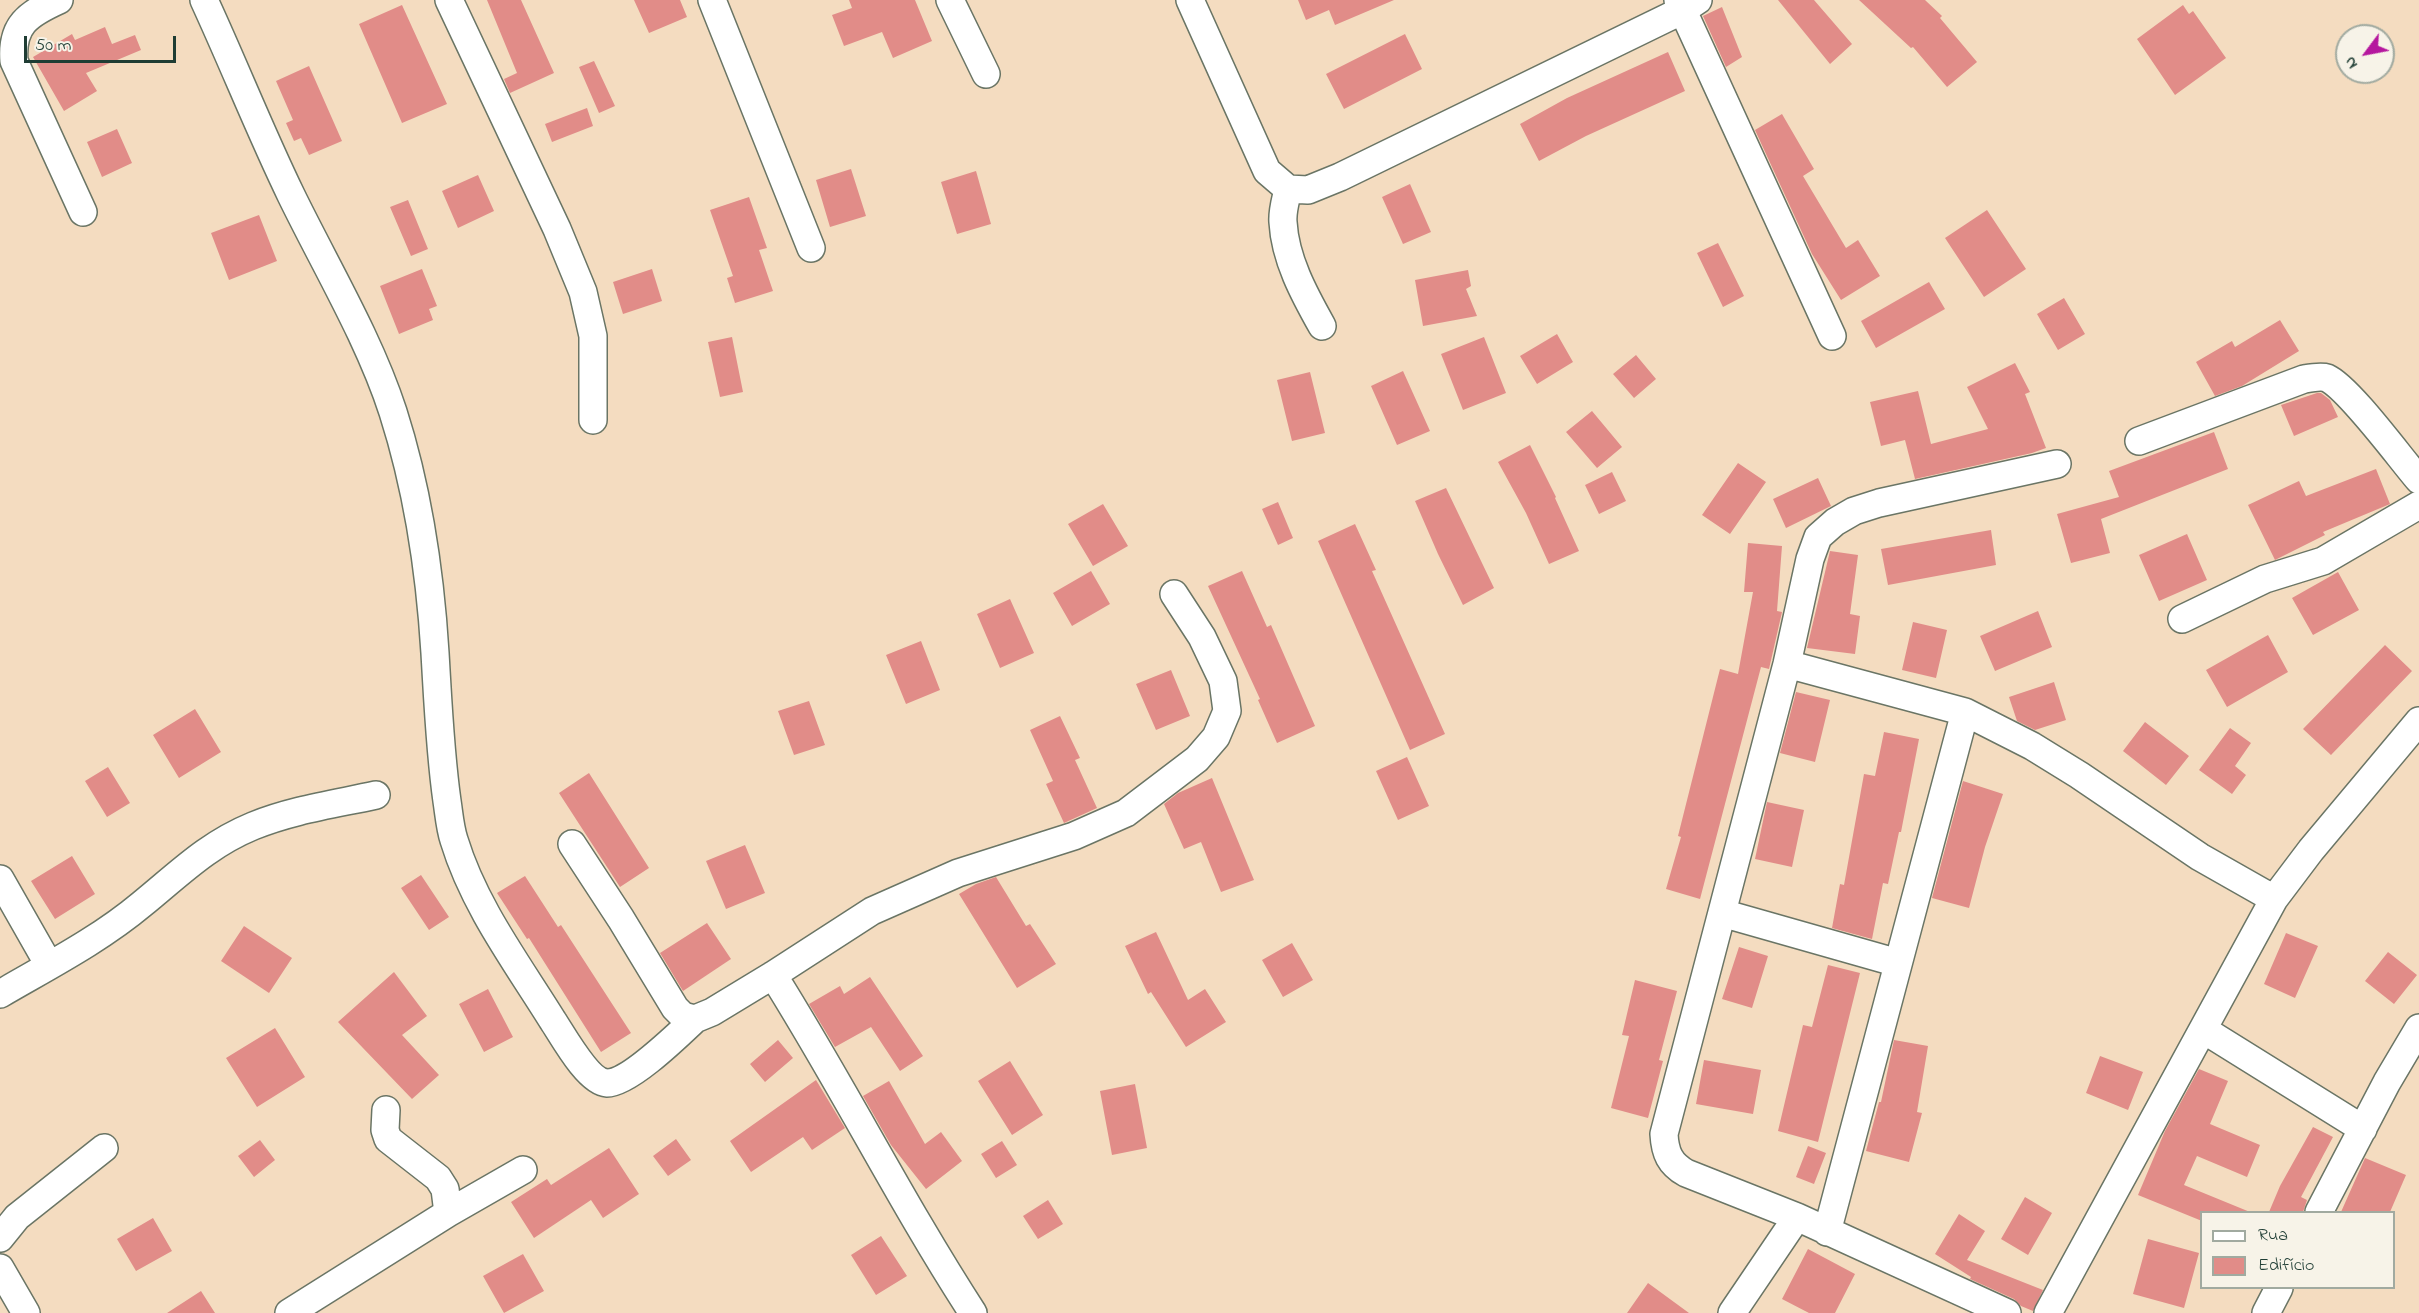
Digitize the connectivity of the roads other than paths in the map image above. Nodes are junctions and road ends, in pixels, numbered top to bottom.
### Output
1 (59, 0) edge
2 (204, 0) edge
3 (449, 0) edge
4 (712, 0) edge
5 (951, 0) edge
6 (1190, 0) edge
7 (1687, 3) edge
8 (986, 74) dead end
9 (1288, 189) junction
10 (83, 212) dead end
11 (811, 248) dead end
12 (1322, 326) dead end
13 (1832, 336) dead end
14 (593, 420) dead end
15 (2139, 441) dead end
16 (2057, 464) dead end
17 (2419, 480) edge
18 (2419, 505) edge
19 (1174, 594) dead end
20 (2182, 620) dead end
21 (1787, 664) junction
22 (1965, 712) junction
23 (2419, 721) edge
24 (376, 795) dead end
25 (572, 844) dead end
26 (0, 879) edge
27 (2274, 899) junction
28 (1722, 913) junction
29 (1898, 963) junction
30 (49, 965) junction
31 (773, 975) junction
32 (0, 994) edge
33 (695, 1019) junction
34 (2419, 1028) edge
35 (2204, 1030) junction
36 (386, 1110) dead end
37 (2363, 1129) junction
38 (104, 1148) dead end
39 (523, 1170) dead end
40 (2320, 1211) edge
41 (448, 1213) junction
42 (1797, 1217) junction
43 (1827, 1232) junction
44 (0, 1238) edge
45 (0, 1268) edge
46 (2278, 1289) edge
47 (26, 1313) edge
48 (289, 1313) edge
49 (973, 1313) edge
50 (1732, 1313) edge
51 (2007, 1313) edge
52 (2048, 1313) edge
53 (2266, 1313) edge

1 - 10 street
2 - 33 street
3 - 14 street
4 - 11 street
5 - 8 street
6 - 9 street
7 - 9 street
7 - 13 street
9 - 12 street
15 - 17 street
16 - 21 street
18 - 20 street
19 - 31 street
21 - 22 street
21 - 28 street
22 - 27 street
22 - 29 street
23 - 27 street
24 - 30 street
25 - 33 street
26 - 30 street
27 - 35 street
28 - 29 street
28 - 42 street
29 - 43 street
30 - 32 street
31 - 33 street
31 - 49 street
34 - 37 street
35 - 37 street
35 - 52 street
36 - 41 street
37 - 40 street
38 - 44 street
39 - 41 street
41 - 48 street
42 - 43 street
42 - 50 street
43 - 51 street
45 - 47 street
46 - 53 street

